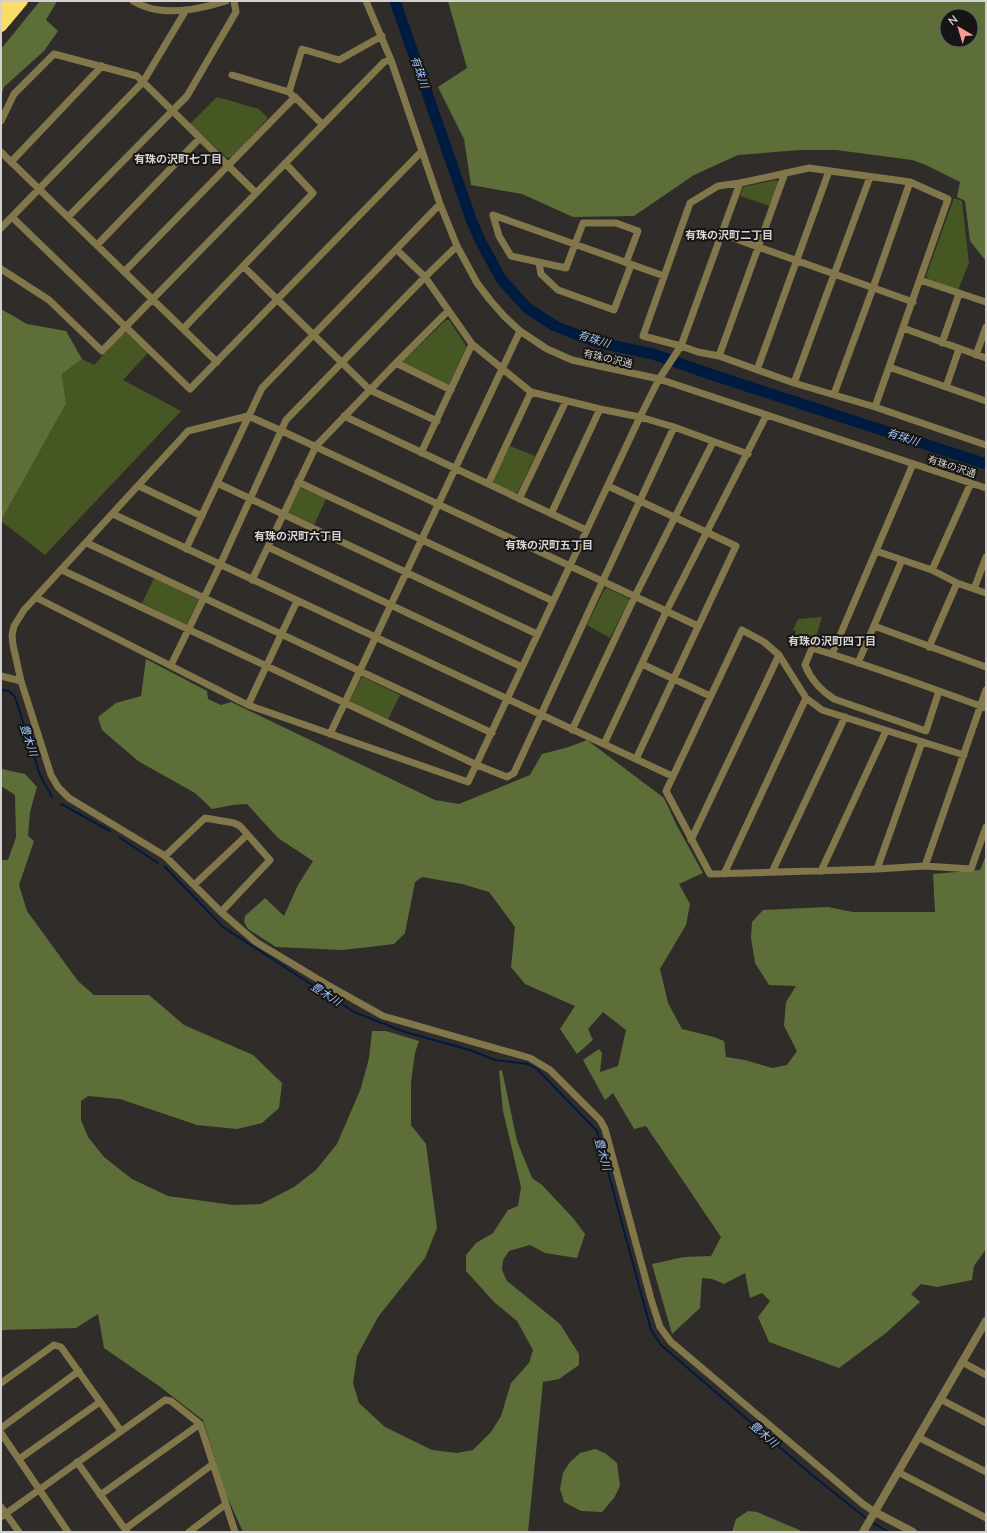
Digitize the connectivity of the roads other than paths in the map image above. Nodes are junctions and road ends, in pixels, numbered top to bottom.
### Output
1 (8, 1) edge
2 (132, 1) edge
3 (226, 1) edge
4 (234, 1) edge
5 (366, 1) edge
6 (21, 2) edge
7 (1, 9) edge
8 (186, 10) junction
9 (1, 26) edge
10 (382, 36) junction
11 (391, 60) junction
12 (102, 66) junction
13 (232, 75) dead end
14 (143, 82) junction
15 (292, 95) junction
16 (172, 112) junction
17 (1, 121) edge
18 (322, 124) junction
19 (200, 138) junction
20 (422, 151) junction
21 (1, 152) edge
22 (11, 162) junction
23 (284, 164) junction
24 (228, 165) junction
25 (829, 172) junction
26 (785, 174) junction
27 (870, 177) junction
28 (910, 182) junction
29 (740, 183) junction
30 (39, 189) junction
31 (256, 193) junction
32 (440, 204) junction
33 (12, 217) junction
34 (68, 217) junction
35 (1, 228) edge
36 (722, 234) junction
37 (575, 244) junction
38 (97, 245) junction
39 (457, 246) junction
40 (758, 247) junction
41 (397, 250) junction
42 (796, 260) junction
43 (539, 263) junction
44 (628, 264) junction
45 (243, 266) junction
46 (1, 268) edge
47 (124, 272) junction
48 (834, 274) junction
49 (664, 276) junction
50 (425, 277) junction
51 (920, 280) junction
52 (873, 288) junction
53 (959, 294) junction
54 (153, 299) junction
55 (277, 300) junction
56 (913, 302) junction
57 (986, 302) edge
58 (448, 311) junction
59 (126, 326) junction
60 (986, 327) edge
61 (903, 328) junction
62 (183, 329) junction
63 (520, 331) junction
64 (313, 335) junction
65 (942, 343) junction
66 (472, 344) junction
67 (679, 348) junction
68 (959, 349) junction
69 (976, 355) junction
70 (719, 356) junction
71 (986, 358) edge
72 (217, 362) junction
73 (341, 363) junction
74 (396, 363) junction
75 (502, 367) junction
76 (889, 367) junction
77 (757, 370) junction
78 (659, 379) junction
79 (794, 383) junction
80 (946, 387) junction
81 (370, 390) junction
82 (451, 390) junction
83 (531, 392) junction
84 (834, 394) junction
85 (566, 401) junction
86 (986, 401) edge
87 (875, 407) junction
88 (600, 409) junction
89 (248, 416) junction
90 (344, 416) junction
91 (766, 416) junction
92 (640, 417) junction
93 (436, 421) junction
94 (674, 427) junction
95 (282, 431) junction
96 (713, 442) junction
97 (986, 445) edge
98 (316, 446) junction
99 (421, 452) junction
100 (748, 454) junction
101 (913, 464) junction
102 (454, 468) junction
103 (298, 482) junction
104 (217, 483) junction
105 (971, 483) junction
106 (488, 484) junction
107 (139, 486) junction
108 (608, 486) junction
109 (986, 488) edge
110 (249, 499) junction
111 (519, 499) junction
112 (640, 502) junction
113 (438, 504) junction
114 (113, 514) junction
115 (283, 514) junction
116 (550, 514) junction
117 (202, 516) junction
118 (674, 517) junction
119 (586, 530) junction
120 (707, 532) junction
121 (421, 540) junction
122 (87, 543) junction
123 (268, 546) junction
124 (186, 549) junction
125 (876, 551) junction
126 (986, 557) edge
127 (902, 560) junction
128 (220, 565) junction
129 (570, 566) junction
130 (62, 570) junction
131 (932, 570) junction
132 (406, 572) junction
133 (252, 580) junction
134 (603, 581) junction
135 (957, 583) junction
136 (974, 589) junction
137 (986, 593) edge
138 (634, 596) junction
139 (204, 597) junction
140 (37, 598) junction
141 (297, 601) junction
142 (553, 602) junction
143 (391, 605) junction
144 (666, 612) junction
145 (698, 626) junction
146 (874, 626) junction
147 (188, 629) junction
148 (281, 634) junction
149 (537, 634) junction
150 (375, 638) junction
151 (929, 647) junction
152 (832, 654) junction
153 (779, 656) junction
154 (858, 663) junction
155 (642, 664) junction
156 (171, 665) junction
157 (266, 665) junction
158 (522, 667) junction
159 (986, 667) edge
160 (360, 671) junction
161 (1, 676) edge
162 (674, 678) junction
163 (21, 681) junction
164 (986, 690) edge
165 (939, 691) junction
166 (710, 696) junction
167 (806, 698) junction
168 (507, 699) junction
169 (345, 702) junction
170 (248, 705) junction
171 (983, 707) edge
172 (540, 715) junction
173 (845, 717) junction
174 (572, 730) junction
175 (886, 731) junction
176 (492, 733) junction
177 (330, 734) junction
178 (922, 742) junction
179 (604, 744) junction
180 (964, 755) junction
181 (636, 760) junction
182 (477, 765) junction
183 (672, 776) junction
184 (986, 827) edge
185 (247, 835) junction
186 (692, 840) junction
187 (166, 856) junction
188 (925, 866) junction
189 (877, 870) junction
190 (821, 871) junction
191 (772, 872) junction
192 (724, 874) junction
193 (194, 885) junction
194 (221, 912) junction
195 (986, 1322) edge
196 (962, 1362) junction
197 (79, 1372) junction
198 (986, 1375) edge
199 (1, 1383) edge
200 (940, 1399) junction
201 (100, 1402) junction
202 (986, 1423) edge
203 (200, 1424) junction
204 (1, 1428) edge
205 (121, 1431) junction
206 (1, 1433) edge
207 (918, 1437) junction
208 (19, 1459) junction
209 (77, 1462) junction
210 (213, 1464) junction
211 (898, 1472) junction
212 (986, 1472) edge
213 (38, 1489) junction
214 (100, 1495) junction
215 (226, 1504) junction
216 (2, 1512) edge
217 (874, 1514) junction
218 (986, 1518) edge
219 (865, 1529) edge
220 (126, 1530) edge
221 (19, 1532) edge
222 (68, 1532) edge
223 (189, 1532) edge
224 (235, 1532) edge
225 (913, 1532) edge

1 - 7 highway
2 - 8 street
3 - 8 street
4 - 16 street
5 - 10 street, 有珠の沢通
6 - 9 highway
8 - 14 street
10 - 11 street, 有珠の沢通
10 - 15 street
11 - 18 street
11 - 20 street, 有珠の沢通
12 - 14 street
12 - 17 street
12 - 22 street
13 - 15 street
14 - 16 street
14 - 30 street
15 - 18 street
15 - 24 street
16 - 19 street
16 - 34 street
18 - 23 street
19 - 24 street
19 - 38 street
20 - 32 street, 有珠の沢通
20 - 55 street
21 - 22 street
22 - 30 street
23 - 31 street
23 - 45 street
24 - 31 street
24 - 47 street
25 - 26 street
25 - 27 street
25 - 42 street
26 - 29 street
26 - 40 street
27 - 28 street
27 - 48 street
28 - 51 street
28 - 52 street
29 - 36 street
29 - 49 street
30 - 33 street
30 - 34 street
31 - 54 street
32 - 39 street, 有珠の沢通
32 - 41 street
33 - 35 street
33 - 59 street
34 - 38 street
36 - 40 street
36 - 67 street
37 - 43 street
37 - 43 street
37 - 44 street
37 - 44 street
38 - 47 street
39 - 50 street
39 - 63 street, 有珠の沢通
40 - 42 street
40 - 70 street
41 - 50 street
41 - 64 street
42 - 48 street
42 - 77 street
43 - 44 street
44 - 49 street
45 - 55 street
45 - 62 street
46 - 59 street
47 - 54 street
48 - 52 street
48 - 79 street
49 - 67 street
50 - 58 street
50 - 73 street
51 - 53 street
51 - 56 street
52 - 56 street
52 - 84 street
53 - 57 street
53 - 65 street
54 - 59 street
54 - 62 street
55 - 64 street
55 - 72 street
56 - 61 street
58 - 66 street
58 - 74 street
59 - 72 street
60 - 69 street
61 - 65 street
61 - 76 street
62 - 72 street
63 - 75 street
63 - 78 street, 有珠の沢通
64 - 73 street
64 - 89 street
65 - 68 street
66 - 75 street
66 - 82 street
67 - 70 street
67 - 78 street
68 - 69 street
68 - 80 street
69 - 71 street
70 - 77 street
73 - 81 street
73 - 95 street
74 - 81 street
74 - 82 street
75 - 83 street
75 - 102 street
76 - 80 street
76 - 87 street
77 - 79 street
78 - 91 street, 有珠の沢通
78 - 92 street
79 - 84 street
80 - 86 street
81 - 90 street
81 - 93 street
82 - 93 street
83 - 85 street
83 - 106 street
84 - 87 street
85 - 88 street
85 - 111 street
87 - 97 street
88 - 92 street
88 - 116 street
89 - 95 street
89 - 104 street
89 - 107 street
90 - 98 street
90 - 99 street
91 - 100 street
91 - 101 street, 有珠の沢通
92 - 94 street
92 - 108 street
93 - 99 street
94 - 96 street
94 - 112 street
95 - 98 street
95 - 110 street
96 - 100 street
96 - 118 street
98 - 103 street
98 - 113 street
99 - 102 street
100 - 120 street
101 - 105 street, 有珠の沢通
101 - 125 street
102 - 106 street
102 - 113 street
103 - 115 street
103 - 121 street
104 - 110 street
104 - 117 street
105 - 109 street, 有珠の沢通
105 - 131 street
106 - 111 street
107 - 114 street
107 - 117 street
108 - 112 street
108 - 119 street
110 - 115 street
110 - 128 street
111 - 116 street
112 - 118 street
112 - 134 street
113 - 121 street
113 - 129 street
114 - 122 street
114 - 124 street
115 - 123 street
115 - 132 street
116 - 119 street
117 - 124 street
118 - 120 street
118 - 138 street
119 - 129 street
120 - 144 street
120 - 145 street
121 - 132 street
121 - 142 street
122 - 130 street
122 - 139 street
123 - 133 street
123 - 143 street
124 - 128 street
125 - 127 street
125 - 152 street
126 - 136 street
127 - 131 street
127 - 146 street
128 - 133 street
128 - 139 street
129 - 134 street
129 - 142 street
130 - 140 street
130 - 147 street
131 - 135 street
132 - 143 street
132 - 149 street
133 - 141 street
134 - 138 street
134 - 172 street
135 - 136 street
135 - 151 street
136 - 137 street
138 - 144 street
138 - 174 street
139 - 147 street
139 - 148 street
140 - 156 street
140 - 163 street
141 - 148 street
141 - 150 street
142 - 149 street
143 - 150 street
143 - 158 street
144 - 145 street
144 - 155 street
145 - 162 street
146 - 151 street
146 - 154 street
147 - 156 street
147 - 157 street
148 - 157 street
148 - 160 street
149 - 158 street
150 - 160 street
150 - 168 street
151 - 159 street
152 - 154 street
152 - 165 street
153 - 166 street
153 - 167 street
153 - 186 street
154 - 165 street
155 - 162 street
155 - 179 street
156 - 170 street
157 - 169 street
157 - 170 street
158 - 168 street
160 - 169 street
160 - 176 street
161 - 163 street
162 - 166 street
162 - 181 street
163 - 187 street
164 - 171 street
165 - 171 street
166 - 183 street
167 - 173 street
167 - 192 street
168 - 172 street
168 - 176 street
169 - 177 street
169 - 182 street
170 - 177 street
171 - 180 street
172 - 174 street
172 - 182 street
173 - 175 street
173 - 191 street
174 - 179 street
175 - 178 street
175 - 190 street
176 - 182 street
177 - 182 street
178 - 180 street
178 - 189 street
179 - 181 street
180 - 188 street
181 - 183 street
183 - 186 street
184 - 188 street
185 - 187 street
185 - 193 street
185 - 194 street
186 - 192 street
187 - 193 street
188 - 189 street
189 - 190 street
190 - 191 street
191 - 192 street
193 - 194 street
194 - 217 street
195 - 196 street
196 - 198 street
196 - 200 street
197 - 199 street
197 - 201 street
197 - 204 street
200 - 202 street
200 - 207 street
201 - 205 street
201 - 208 street
203 - 205 street
203 - 210 street
203 - 214 street
205 - 209 street
206 - 208 street
207 - 211 street
207 - 212 street
208 - 213 street
209 - 213 street
209 - 214 street
210 - 215 street
210 - 220 street
211 - 217 street
211 - 218 street
213 - 216 street
213 - 222 street
214 - 220 street
215 - 223 street
215 - 224 street
216 - 221 street
217 - 219 street
217 - 225 street

